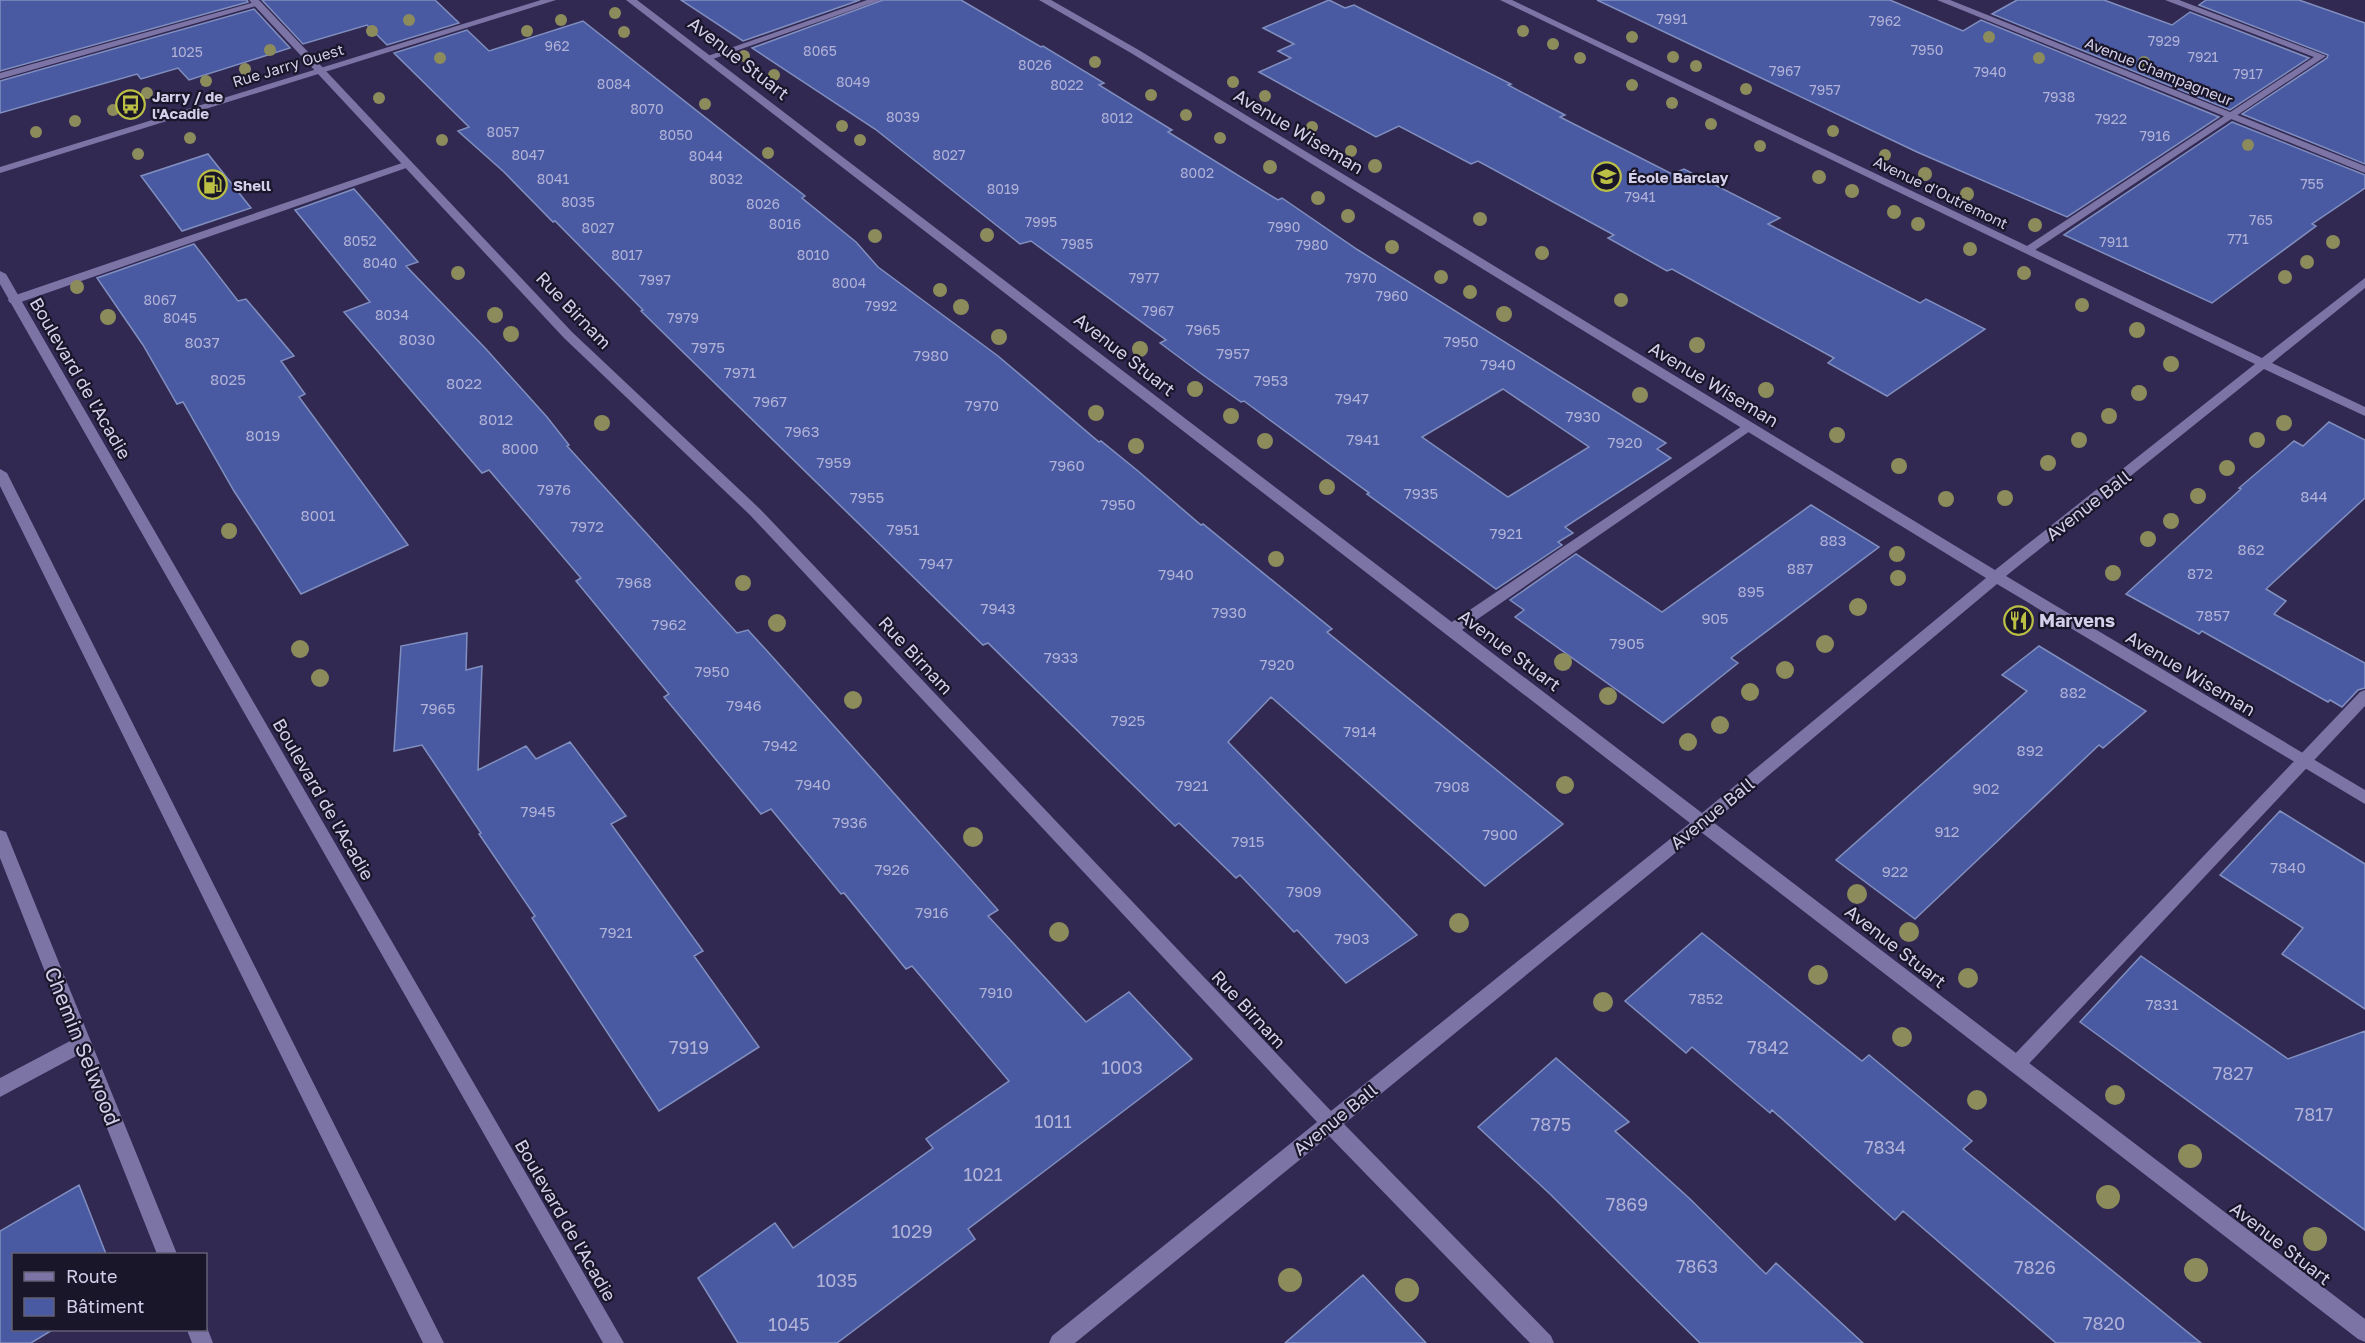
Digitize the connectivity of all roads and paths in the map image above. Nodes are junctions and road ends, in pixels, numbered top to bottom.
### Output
1 (551, 0) edge
2 (631, 0) edge
3 (876, 0) edge
4 (1044, 0) edge
5 (1505, 0) edge
6 (1942, 0) edge
7 (2170, 0) edge
8 (256, 2) edge
9 (706, 58) junction
10 (321, 71) junction
11 (0, 76) edge
12 (2230, 116) junction
13 (408, 164) junction
14 (0, 170) edge
15 (2365, 170) edge
16 (2028, 250) junction
17 (0, 274) edge
18 (2365, 282) edge
19 (14, 300) junction
20 (2265, 364) junction
21 (2365, 412) edge
22 (1748, 426) junction
23 (0, 473) edge
24 (1996, 578) junction
25 (1451, 630) junction
26 (2365, 696) edge
27 (2304, 761) junction
28 (2365, 798) edge
29 (1702, 822) junction
30 (0, 837) edge
31 (82, 1044) junction
32 (2017, 1064) junction
33 (0, 1088) edge
34 (1330, 1123) junction
35 (167, 1253) edge
36 (2365, 1332) edge
37 (434, 1343) edge
38 (614, 1343) edge
39 (1059, 1343) edge
40 (1544, 1343) edge

1 - 10 street, Rue Jarry Ouest
2 - 9 street, Avenue Stuart
3 - 9 street
4 - 22 street, Avenue Wiseman
5 - 16 street, Avenue d'Outremont
6 - 12 street, Avenue Champagneur
7 - 12 street
8 - 10 street, Rue Birnam
8 - 11 street
9 - 25 street, Avenue Stuart
10 - 13 street, Rue Birnam
10 - 14 street, Rue Jarry Ouest
12 - 15 street, Avenue Champagneur
12 - 16 street
13 - 19 street
13 - 34 street, Rue Birnam
16 - 20 street, Avenue d'Outremont
17 - 19 street, Boulevard de l'Acadie
18 - 20 street, Avenue Ball
19 - 38 street, Boulevard de l'Acadie
20 - 21 street, Avenue d'Outremont
20 - 24 street, Avenue Ball
22 - 24 street, Avenue Wiseman
22 - 25 street
23 - 37 street
24 - 27 street, Avenue Wiseman
24 - 29 street, Avenue Ball
25 - 29 street, Avenue Stuart
26 - 27 street
27 - 28 street, Avenue Wiseman
27 - 32 street
29 - 32 street, Avenue Stuart
29 - 34 street, Avenue Ball
30 - 31 street, Chemin Selwood
31 - 33 street
31 - 35 street, Chemin Selwood
32 - 36 street, Avenue Stuart
34 - 39 street, Avenue Ball
34 - 40 street, Rue Birnam

